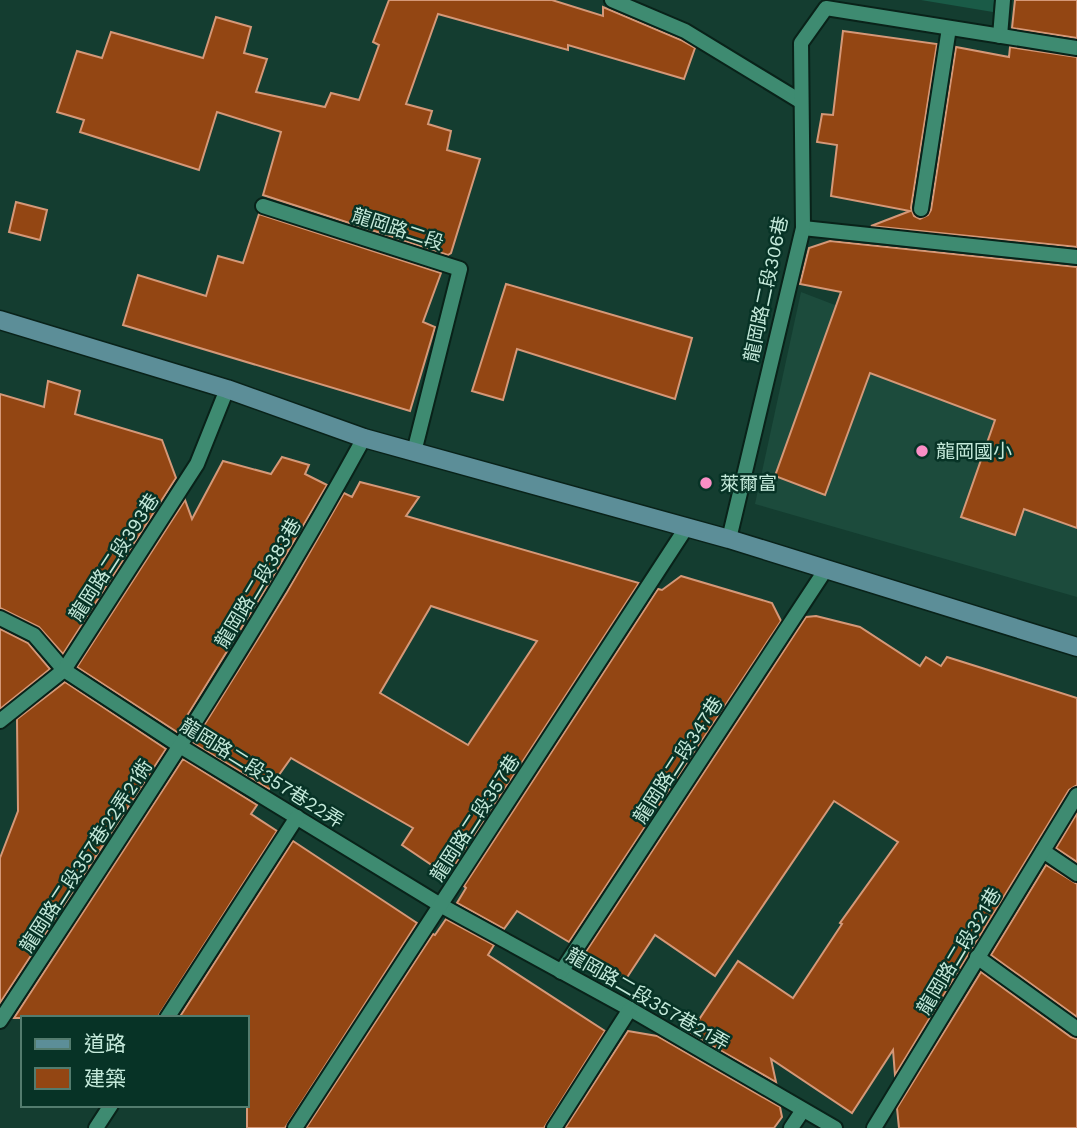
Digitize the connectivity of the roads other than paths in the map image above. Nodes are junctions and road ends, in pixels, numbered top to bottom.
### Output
1 (612, 0) edge
2 (1003, 0) edge
3 (949, 28) junction
4 (1000, 36) junction
5 (1077, 48) edge
6 (800, 101) junction
7 (263, 206) dead end
8 (921, 209) dead end
9 (803, 228) junction
10 (1077, 257) edge
11 (0, 320) edge
12 (227, 389) junction
13 (364, 438) junction
14 (414, 452) junction
15 (685, 528) junction
16 (729, 539) junction
17 (826, 569) junction
18 (0, 618) edge
19 (1077, 647) edge
20 (64, 670) junction
21 (0, 721) edge
22 (180, 746) junction
23 (1077, 795) edge
24 (297, 817) junction
25 (1043, 851) junction
26 (1077, 874) edge
27 (442, 906) junction
28 (977, 957) junction
29 (562, 972) junction
30 (630, 1010) junction
31 (168, 1016) edge
32 (0, 1021) edge
33 (1077, 1029) edge
34 (110, 1107) edge
35 (803, 1110) junction
36 (96, 1128) edge
37 (295, 1128) edge
38 (554, 1128) edge
39 (791, 1128) edge
40 (835, 1128) edge
41 (874, 1128) edge

1 - 6 lane
2 - 4 lane
3 - 4 lane
3 - 6 lane, 龍岡路二段306巷
3 - 8 lane
4 - 5 lane
6 - 9 lane, 龍岡路二段306巷
7 - 14 lane, 龍岡路二段
9 - 10 lane
9 - 16 lane, 龍岡路二段306巷
11 - 12 main road
12 - 13 main road
12 - 20 lane, 龍岡路二段393巷
13 - 14 main road
13 - 22 lane, 龍岡路二段383巷
14 - 15 main road
15 - 16 main road
15 - 27 lane, 龍岡路二段357巷
16 - 17 main road
17 - 19 main road
17 - 29 lane, 龍岡路二段347巷
18 - 20 lane, 龍岡路二段357巷22弄
20 - 21 lane, 龍岡路二段393巷
20 - 22 lane, 龍岡路二段357巷22弄
22 - 24 lane, 龍岡路二段357巷22弄
22 - 32 lane, 龍岡路二段357巷22弄21衖
23 - 25 lane, 龍岡路二段321巷
24 - 27 lane, 龍岡路二段357巷22弄
24 - 31 lane
25 - 26 lane
25 - 28 lane, 龍岡路二段321巷
27 - 29 lane, 龍岡路二段357巷21弄
27 - 37 lane, 龍岡路二段357巷
28 - 33 lane
28 - 41 lane, 龍岡路二段321巷
29 - 30 lane, 龍岡路二段357巷21弄
30 - 35 lane, 龍岡路二段357巷21弄
30 - 38 lane
34 - 36 lane
35 - 39 lane
35 - 40 lane, 龍岡路二段357巷21弄

